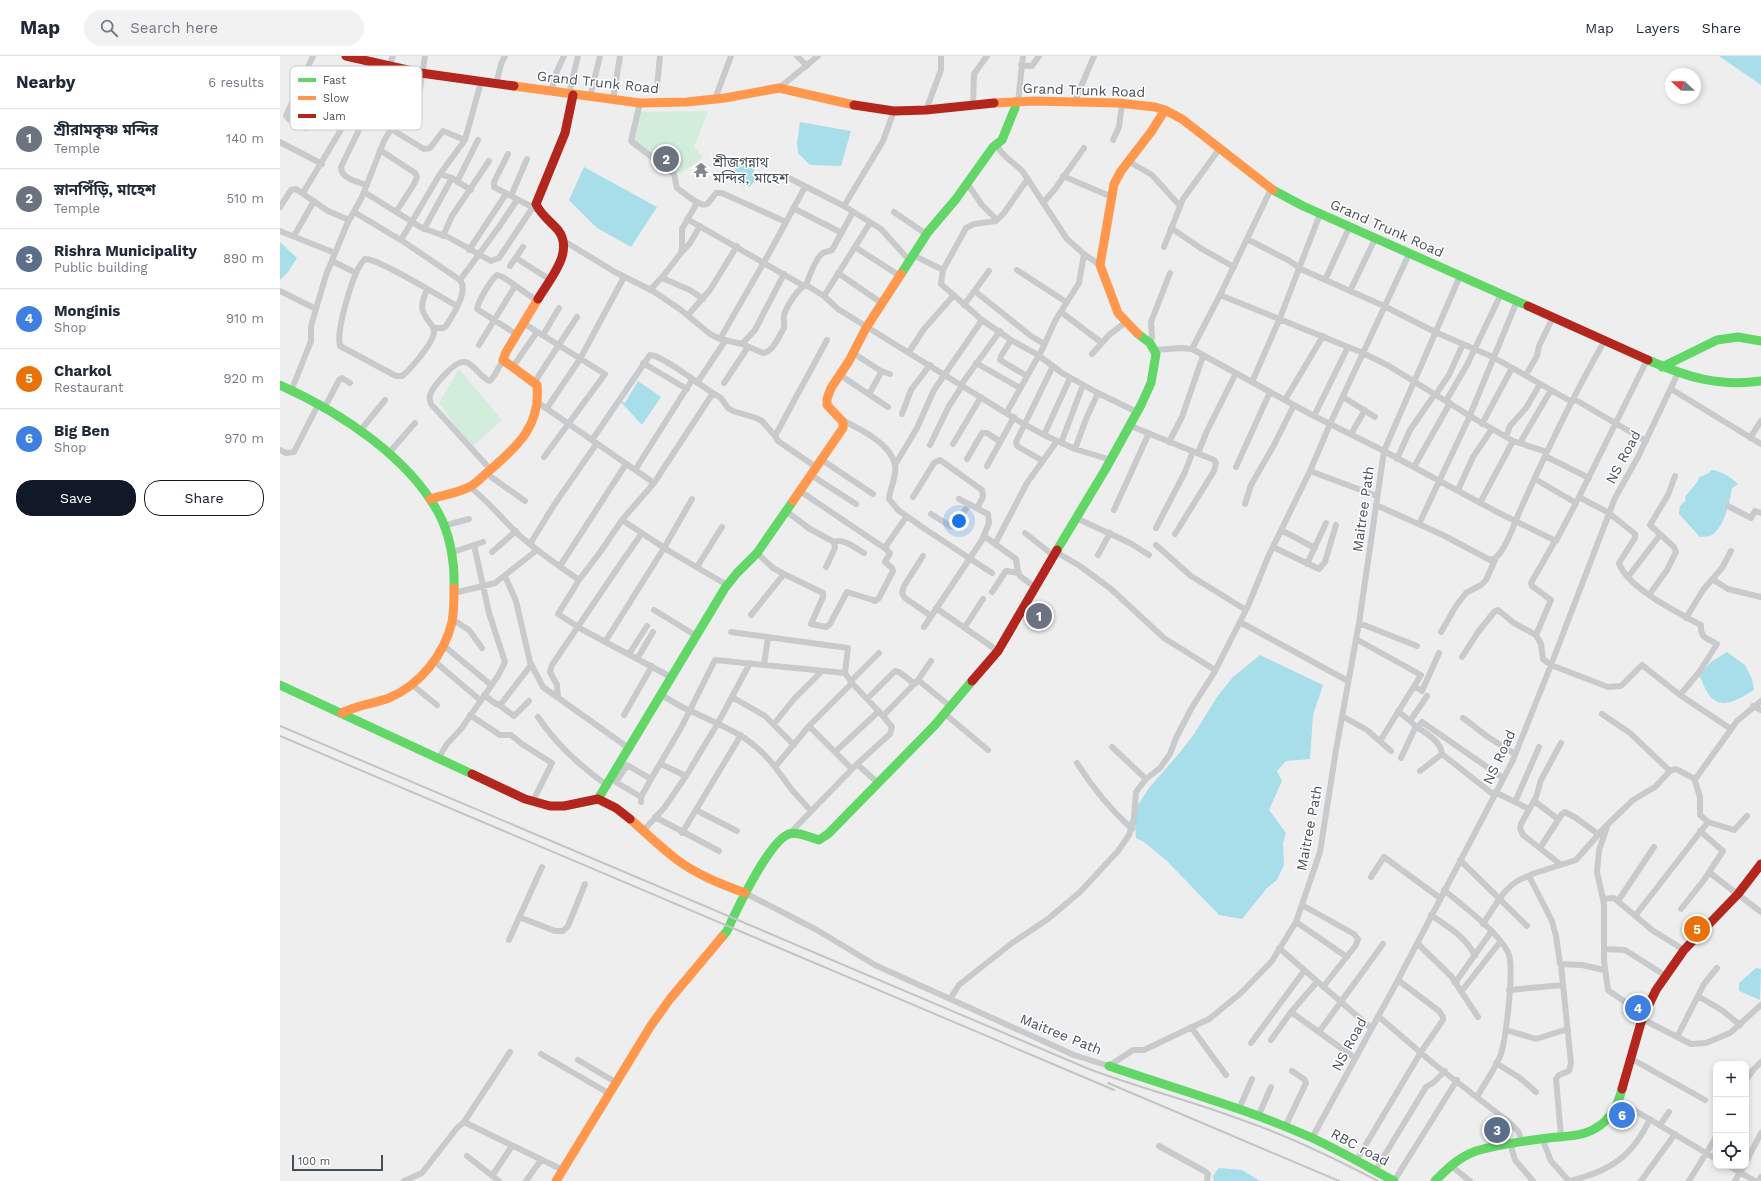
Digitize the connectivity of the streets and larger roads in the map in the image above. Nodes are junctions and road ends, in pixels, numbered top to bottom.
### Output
1 (313, 56) edge
2 (348, 56) edge
3 (393, 56) edge
4 (425, 56) edge
5 (505, 56) edge
6 (564, 56) edge
7 (578, 56) edge
8 (600, 56) edge
9 (620, 56) edge
10 (660, 56) edge
11 (730, 56) edge
12 (797, 56) edge
13 (818, 56) edge
14 (941, 56) edge
15 (987, 56) edge
16 (1023, 56) edge
17 (1039, 56) edge
18 (1094, 56) edge
19 (368, 62) junction
20 (1021, 65) junction
21 (308, 66) edge
22 (367, 66) edge
23 (384, 66) edge
24 (388, 66) edge
25 (807, 66) junction
26 (422, 69) edge
27 (422, 73) edge
28 (481, 82) junction
29 (496, 85) junction
30 (657, 87) dead end
31 (779, 88) junction
32 (551, 92) junction
33 (571, 95) junction
34 (590, 97) junction
35 (715, 99) junction
36 (613, 100) junction
37 (1017, 102) junction
38 (1074, 102) junction
39 (640, 103) junction
40 (1122, 104) junction
41 (973, 105) junction
42 (290, 107) edge
43 (926, 110) junction
44 (1165, 110) junction
45 (894, 111) junction
46 (290, 120) edge
47 (341, 130) edge
48 (359, 130) edge
49 (390, 130) edge
50 (393, 130) edge
51 (465, 140) junction
52 (478, 140) dead end
53 (1113, 140) dead end
54 (280, 142) edge
55 (996, 144) junction
56 (1084, 148) dead end
57 (1220, 148) junction
58 (380, 150) junction
59 (508, 154) dead end
60 (527, 159) dead end
61 (489, 161) dead end
62 (1128, 161) junction
63 (322, 164) junction
64 (440, 174) junction
65 (1063, 176) junction
66 (789, 178) dead end
67 (455, 180) junction
68 (1027, 180) junction
69 (967, 183) junction
70 (367, 185) junction
71 (805, 187) junction
72 (1271, 189) junction
73 (471, 190) junction
74 (364, 192) junction
75 (303, 193) junction
76 (511, 197) junction
77 (1112, 197) junction
78 (314, 201) junction
79 (697, 203) junction
80 (1043, 203) junction
81 (844, 206) junction
82 (1180, 206) junction
83 (280, 207) edge
84 (535, 208) junction
85 (793, 208) junction
86 (354, 212) junction
87 (396, 212) junction
88 (853, 212) junction
89 (894, 212) dead end
90 (1320, 214) junction
91 (687, 219) junction
92 (350, 220) junction
93 (997, 220) junction
94 (412, 222) junction
95 (786, 222) junction
96 (870, 223) junction
97 (700, 226) junction
98 (1171, 228) junction
99 (1349, 228) junction
100 (424, 229) junction
101 (280, 231) edge
102 (842, 232) junction
103 (926, 234) junction
104 (294, 236) junction
105 (443, 236) junction
106 (1247, 239) junction
107 (1374, 239) junction
108 (401, 240) junction
109 (564, 241) junction
110 (737, 246) junction
111 (523, 247) dead end
112 (855, 247) junction
113 (1164, 247) dead end
114 (469, 250) junction
115 (335, 253) junction
116 (681, 253) junction
117 (1084, 254) junction
118 (1409, 254) junction
119 (479, 255) junction
120 (516, 258) junction
121 (911, 258) junction
122 (332, 261) junction
123 (765, 262) junction
124 (1100, 265) junction
125 (510, 266) dead end
126 (1234, 267) junction
127 (1299, 268) junction
128 (943, 270) junction
129 (1018, 270) dead end
130 (989, 271) dead end
131 (356, 273) junction
132 (1170, 273) dead end
133 (784, 274) junction
134 (838, 274) junction
135 (900, 276) junction
136 (1460, 276) junction
137 (624, 277) junction
138 (549, 278) junction
139 (662, 278) junction
140 (460, 280) junction
141 (1325, 280) junction
142 (805, 285) junction
143 (516, 286) junction
144 (427, 288) junction
145 (650, 290) junction
146 (280, 291) edge
147 (1350, 291) junction
148 (976, 292) junction
149 (1501, 294) junction
150 (954, 295) junction
151 (1220, 295) junction
152 (824, 296) junction
153 (703, 299) junction
154 (536, 300) junction
155 (1517, 301) junction
156 (1066, 302) junction
157 (883, 304) junction
158 (964, 305) junction
159 (457, 306) junction
160 (1384, 306) junction
161 (559, 308) dead end
162 (316, 309) junction
163 (1061, 312) junction
164 (688, 316) junction
165 (577, 317) dead end
166 (1553, 317) junction
167 (1280, 318) junction
168 (494, 320) junction
169 (982, 320) junction
170 (1126, 322) junction
171 (523, 323) junction
172 (868, 326) junction
173 (434, 328) junction
174 (1000, 331) junction
175 (1435, 332) junction
176 (540, 333) junction
177 (516, 334) junction
178 (1323, 336) junction
179 (723, 340) junction
180 (827, 340) dead end
181 (1011, 340) junction
182 (1605, 340) junction
183 (1761, 341) edge
184 (1102, 342) junction
185 (1044, 344) junction
186 (1462, 344) junction
187 (480, 345) dead end
188 (559, 345) junction
189 (745, 345) junction
190 (1151, 347) junction
191 (1348, 347) junction
192 (1192, 349) junction
193 (1475, 349) junction
194 (909, 352) junction
195 (853, 353) junction
196 (1363, 353) junction
197 (1092, 354) dead end
198 (1038, 355) junction
199 (1203, 356) junction
200 (1493, 357) junction
201 (580, 359) junction
202 (503, 360) junction
203 (1647, 360) junction
204 (643, 363) junction
205 (976, 363) junction
206 (930, 365) junction
207 (1053, 366) junction
208 (1662, 367) junction
209 (512, 368) junction
210 (1512, 368) junction
211 (882, 371) junction
212 (1236, 373) junction
213 (1678, 373) junction
214 (890, 374) dead end
215 (945, 374) junction
216 (840, 375) junction
217 (1526, 375) junction
218 (1027, 376) junction
219 (1070, 378) junction
220 (1761, 381) edge
221 (694, 382) junction
222 (1252, 382) junction
223 (1414, 382) junction
224 (350, 383) dead end
225 (534, 383) junction
226 (724, 383) dead end
227 (280, 384) edge
228 (1540, 384) junction
229 (961, 385) junction
230 (1083, 385) junction
231 (1020, 388) junction
232 (292, 389) junction
233 (686, 389) junction
234 (1671, 389) junction
235 (1551, 390) junction
236 (1270, 392) junction
237 (713, 393) junction
238 (1098, 393) junction
239 (869, 394) junction
240 (1435, 394) junction
241 (981, 397) junction
242 (1343, 397) junction
243 (385, 400) dead end
244 (1285, 400) junction
245 (1573, 400) junction
246 (537, 402) junction
247 (1448, 402) junction
248 (322, 405) junction
249 (1294, 405) junction
250 (888, 407) dead end
251 (547, 408) junction
252 (1365, 410) junction
253 (1007, 412) junction
254 (1138, 412) junction
255 (902, 414) dead end
256 (1314, 416) junction
257 (1470, 416) junction
258 (1014, 417) junction
259 (1375, 417) dead end
260 (840, 419) junction
261 (1761, 420) edge
262 (414, 423) dead end
263 (567, 423) junction
264 (1024, 423) junction
265 (1330, 424) junction
266 (1482, 424) junction
267 (1616, 424) junction
268 (1131, 426) junction
269 (1492, 429) junction
270 (360, 431) junction
271 (1149, 433) junction
272 (1351, 434) junction
273 (1044, 435) junction
274 (775, 436) junction
275 (1506, 437) junction
276 (1750, 438) junction
277 (999, 441) junction
278 (1513, 441) junction
279 (1646, 441) junction
280 (594, 442) junction
281 (1059, 442) junction
282 (1169, 442) junction
283 (1520, 443) junction
284 (953, 444) dead end
285 (1761, 444) edge
286 (930, 445) dead end
287 (1075, 449) junction
288 (280, 450) edge
289 (1384, 451) junction
290 (1195, 452) junction
291 (388, 454) junction
292 (1546, 454) junction
293 (544, 456) dead end
294 (967, 459) dead end
295 (1397, 459) junction
296 (822, 460) junction
297 (1111, 460) junction
298 (1043, 461) junction
299 (626, 464) junction
300 (895, 465) junction
301 (987, 466) dead end
302 (1236, 467) dead end
303 (1414, 467) junction
304 (635, 470) junction
305 (813, 471) junction
306 (1310, 471) junction
307 (489, 472) junction
308 (1675, 476) dead end
309 (1589, 478) junction
310 (1535, 479) junction
311 (1440, 480) junction
312 (654, 483) junction
313 (470, 487) junction
314 (1458, 490) junction
315 (800, 491) junction
316 (873, 494) dead end
317 (1377, 496) junction
318 (913, 497) dead end
319 (430, 499) junction
320 (692, 499) dead end
321 (959, 499) dead end
322 (1577, 500) junction
323 (525, 501) dead end
324 (1480, 503) junction
325 (856, 504) dead end
326 (969, 504) junction
327 (1245, 504) dead end
328 (1376, 505) junction
329 (1728, 506) dead end
330 (976, 508) junction
331 (1114, 510) dead end
332 (786, 511) junction
333 (1609, 513) junction
334 (1761, 513) edge
335 (931, 514) dead end
336 (907, 516) junction
337 (1076, 518) junction
338 (469, 519) dead end
339 (622, 520) junction
340 (1516, 522) junction
341 (1326, 523) dead end
342 (1418, 524) junction
343 (1336, 525) dead end
344 (443, 526) junction
345 (722, 527) dead end
346 (1156, 528) dead end
347 (1282, 530) junction
348 (516, 532) junction
349 (642, 533) junction
350 (1025, 533) dead end
351 (1110, 533) junction
352 (1175, 534) dead end
353 (1660, 535) junction
354 (984, 536) junction
355 (1555, 541) junction
356 (483, 542) dead end
357 (834, 542) junction
358 (530, 544) junction
359 (995, 544) junction
360 (474, 545) junction
361 (1156, 545) dead end
362 (1273, 546) junction
363 (664, 548) junction
364 (1315, 548) junction
365 (537, 550) junction
366 (886, 550) junction
367 (1731, 551) dead end
368 (492, 552) dead end
369 (450, 553) junction
370 (757, 553) junction
371 (864, 553) dead end
372 (1055, 554) junction
373 (1098, 555) dead end
374 (1149, 555) dead end
375 (924, 556) dead end
376 (970, 559) junction
377 (1495, 560) junction
378 (1307, 564) junction
379 (560, 566) junction
380 (826, 566) dead end
381 (697, 567) junction
382 (1019, 573) junction
383 (784, 574) junction
384 (992, 574) dead end
385 (505, 576) junction
386 (1628, 577) junction
387 (1712, 579) junction
388 (579, 580) junction
389 (727, 585) junction
390 (482, 588) junction
391 (1036, 588) junction
392 (992, 592) dead end
393 (454, 594) junction
394 (1649, 595) junction
395 (1761, 597) edge
396 (983, 599) dead end
397 (936, 608) junction
398 (654, 610) dead end
399 (1246, 610) junction
400 (751, 615) dead end
401 (931, 616) junction
402 (1686, 618) junction
403 (452, 619) junction
404 (1240, 622) junction
405 (1359, 623) junction
406 (647, 626) dead end
407 (579, 627) junction
408 (924, 627) dead end
409 (965, 627) junction
410 (653, 632) dead end
411 (731, 632) dead end
412 (1442, 632) dead end
413 (1536, 635) junction
414 (695, 636) junction
415 (768, 637) junction
416 (1356, 639) junction
417 (605, 642) junction
418 (443, 646) junction
419 (1417, 646) dead end
420 (482, 648) dead end
421 (998, 651) junction
422 (879, 653) dead end
423 (629, 654) junction
424 (1439, 654) dead end
425 (1462, 657) dead end
426 (637, 659) junction
427 (433, 660) junction
428 (931, 661) dead end
429 (750, 663) junction
430 (531, 665) junction
431 (764, 665) junction
432 (1551, 665) junction
433 (652, 666) junction
434 (1215, 670) junction
435 (822, 671) junction
436 (845, 673) junction
437 (671, 677) junction
438 (1348, 681) junction
439 (851, 682) junction
440 (917, 682) junction
441 (411, 684) junction
442 (280, 685) edge
443 (491, 685) junction
444 (1414, 686) junction
445 (661, 695) junction
446 (1680, 695) junction
447 (1428, 696) dead end
448 (732, 697) junction
449 (482, 698) junction
450 (558, 698) junction
451 (867, 699) junction
452 (529, 701) dead end
453 (1761, 701) edge
454 (437, 705) dead end
455 (499, 705) junction
456 (1753, 706) junction
457 (951, 707) junction
458 (1761, 710) edge
459 (690, 711) junction
460 (879, 711) junction
461 (1398, 711) junction
462 (342, 712) junction
463 (945, 714) junction
464 (1602, 714) dead end
465 (470, 715) junction
466 (624, 715) dead end
467 (883, 716) junction
468 (1342, 716) junction
469 (538, 717) dead end
470 (1463, 718) dead end
471 (1410, 721) junction
472 (718, 723) junction
473 (774, 724) junction
474 (809, 726) junction
475 (1417, 727) junction
476 (1731, 729) junction
477 (741, 735) junction
478 (1380, 741) junction
479 (1562, 743) dead end
480 (794, 745) junction
481 (1112, 747) dead end
482 (1539, 747) dead end
483 (630, 749) junction
484 (988, 750) dead end
485 (1391, 751) dead end
486 (835, 752) junction
487 (1442, 754) junction
488 (1515, 754) junction
489 (1401, 758) dead end
490 (438, 759) junction
491 (1077, 763) dead end
492 (660, 764) junction
493 (854, 766) junction
494 (775, 767) junction
495 (1420, 771) dead end
496 (1670, 771) junction
497 (686, 776) junction
498 (1503, 778) junction
499 (1694, 778) junction
500 (651, 779) junction
501 (1146, 779) junction
502 (878, 783) junction
503 (608, 786) junction
504 (1495, 794) junction
505 (598, 799) junction
506 (533, 801) junction
507 (1534, 801) junction
508 (1515, 802) junction
509 (696, 810) junction
510 (1529, 810) junction
511 (812, 811) junction
512 (1747, 816) dead end
513 (655, 817) junction
514 (1558, 819) junction
515 (1708, 822) junction
516 (1608, 824) junction
517 (794, 829) dead end
518 (1132, 829) junction
519 (643, 831) junction
520 (737, 831) dead end
521 (1700, 832) junction
522 (682, 833) junction
523 (1598, 834) junction
524 (1654, 847) dead end
525 (1540, 848) junction
526 (719, 851) dead end
527 (1460, 860) junction
528 (1560, 864) junction
529 (542, 867) dead end
530 (1760, 868) edge
531 (1710, 873) junction
532 (1529, 876) junction
533 (1371, 877) dead end
534 (585, 884) dead end
535 (1444, 890) junction
536 (744, 893) junction
537 (1738, 894) junction
538 (1440, 898) junction
539 (1500, 899) junction
540 (1603, 899) junction
541 (1618, 901) junction
542 (1302, 905) junction
543 (1681, 909) dead end
544 (1761, 912) edge
545 (1431, 916) junction
546 (1635, 916) junction
547 (519, 917) junction
548 (1296, 922) junction
549 (1483, 924) junction
550 (1527, 926) dead end
551 (1491, 932) junction
552 (509, 940) dead end
553 (1500, 942) junction
554 (1417, 943) junction
555 (1383, 944) dead end
556 (1279, 948) junction
557 (1604, 949) junction
558 (1684, 950) junction
559 (1475, 956) junction
560 (1347, 957) junction
561 (1561, 965) junction
562 (1716, 968) dead end
563 (1604, 970) junction
564 (1304, 971) junction
565 (1666, 976) junction
566 (1398, 980) junction
567 (1317, 982) junction
568 (1455, 983) junction
569 (1563, 985) junction
570 (1323, 987) junction
571 (1509, 990) junction
572 (1461, 992) junction
573 (1698, 996) junction
574 (950, 999) junction
575 (1341, 1002) junction
576 (1761, 1005) edge
577 (1291, 1012) junction
578 (1378, 1016) junction
579 (1478, 1018) dead end
580 (1642, 1019) junction
581 (1740, 1025) junction
582 (1191, 1027) junction
583 (1371, 1028) junction
584 (1568, 1029) junction
585 (1506, 1030) junction
586 (1319, 1032) junction
587 (1677, 1037) junction
588 (1271, 1040) dead end
589 (1251, 1043) dead end
590 (510, 1052) dead end
591 (1421, 1052) junction
592 (541, 1054) dead end
593 (1355, 1058) junction
594 (1630, 1058) junction
595 (578, 1060) dead end
596 (1761, 1062) edge
597 (1496, 1063) junction
598 (1109, 1066) junction
599 (1292, 1071) dead end
600 (1444, 1071) junction
601 (1226, 1075) dead end
602 (1749, 1075) edge
603 (1252, 1079) dead end
604 (1457, 1080) junction
605 (616, 1083) junction
606 (1271, 1087) dead end
607 (1536, 1092) dead end
608 (610, 1094) junction
609 (1476, 1097) junction
610 (1705, 1100) dead end
611 (1619, 1101) junction
612 (1239, 1110) junction
613 (1669, 1112) dead end
614 (1258, 1116) junction
615 (1650, 1119) junction
616 (464, 1122) junction
617 (1660, 1125) junction
618 (1285, 1127) junction
619 (1761, 1133) edge
620 (1675, 1134) junction
621 (1561, 1136) junction
622 (1312, 1138) junction
623 (1542, 1138) junction
624 (1522, 1141) junction
625 (1713, 1142) edge
626 (1510, 1143) junction
627 (512, 1146) junction
628 (1159, 1146) dead end
629 (1707, 1153) junction
630 (467, 1156) dead end
631 (1749, 1156) edge
632 (1713, 1157) edge
633 (542, 1160) junction
634 (1356, 1161) junction
635 (1450, 1165) junction
636 (1734, 1169) edge
637 (1742, 1169) edge
638 (563, 1170) junction
639 (1375, 1170) junction
640 (1740, 1173) junction
641 (492, 1176) junction
642 (1761, 1177) edge
643 (404, 1181) edge
644 (499, 1181) edge
645 (526, 1181) edge
646 (556, 1181) edge
647 (1207, 1181) edge
648 (1394, 1181) edge
649 (1435, 1181) edge
650 (1470, 1181) edge
651 (1533, 1181) edge
652 (1569, 1181) edge
653 (1642, 1181) edge
654 (1689, 1181) edge
655 (1735, 1181) edge
656 (1755, 1181) edge
657 (1759, 1181) edge

1 - 21 street
2 - 19 street, Grand Trunk Road
3 - 24 street
4 - 26 street
5 - 29 street
6 - 32 street
7 - 33 street
8 - 34 street
9 - 36 street
10 - 30 street
11 - 35 street
12 - 25 street
13 - 25 street
14 - 43 street
15 - 41 street
16 - 20 street
17 - 20 street
18 - 38 street
19 - 22 street
19 - 23 street, Grand Trunk Road
20 - 37 street
25 - 31 street
27 - 28 street, Grand Trunk Road
28 - 29 street, Grand Trunk Road
28 - 51 street
29 - 32 street, Grand Trunk Road
31 - 35 street, Grand Trunk Road
31 - 45 street, Grand Trunk Road
32 - 33 street, Grand Trunk Road
33 - 34 street, Grand Trunk Road
33 - 84 street
34 - 36 street, Grand Trunk Road
35 - 39 street, Grand Trunk Road
36 - 39 street, Grand Trunk Road
37 - 38 street, Grand Trunk Road
37 - 41 street, Grand Trunk Road
37 - 55 street
38 - 40 street, Grand Trunk Road
39 - 79 street
40 - 44 street, Grand Trunk Road
40 - 53 street
41 - 43 street, Grand Trunk Road
42 - 46 street
43 - 45 street, Grand Trunk Road
44 - 57 street, Grand Trunk Road
44 - 62 street
45 - 81 street
47 - 63 street
48 - 70 street
49 - 58 street
50 - 51 street
51 - 64 street
52 - 67 street
54 - 63 street
55 - 68 street
55 - 69 street
56 - 65 street
57 - 72 street, Grand Trunk Road
57 - 82 street
58 - 70 street
58 - 87 street
59 - 76 street
60 - 76 street
61 - 73 street
62 - 77 street
62 - 82 street
63 - 75 street
64 - 67 street
64 - 94 street
65 - 77 street
65 - 80 street
66 - 71 street
67 - 73 street
67 - 100 street
68 - 80 street
68 - 93 street
69 - 93 street
69 - 103 street
70 - 74 street
71 - 81 street
71 - 85 street
72 - 90 street, Grand Trunk Road
72 - 106 street
73 - 105 street
74 - 86 street
74 - 87 street
75 - 78 street
75 - 83 street
76 - 84 street
76 - 114 street
76 - 119 street
77 - 124 street
78 - 92 street
78 - 104 street
79 - 91 street
79 - 95 street
80 - 117 street
81 - 88 street
82 - 98 street
84 - 109 street
84 - 119 street
85 - 95 street
85 - 102 street
86 - 92 street
86 - 108 street
87 - 94 street
88 - 96 street
88 - 102 street
89 - 103 street
90 - 99 street, Grand Trunk Road
90 - 127 street
91 - 97 street
91 - 116 street
92 - 115 street
93 - 128 street
94 - 100 street
94 - 108 street
95 - 123 street
96 - 112 street
96 - 121 street
97 - 110 street
97 - 116 street
98 - 113 street
98 - 126 street
99 - 107 street, Grand Trunk Road
99 - 141 street
100 - 105 street
101 - 104 street
102 - 142 street
103 - 121 street
104 - 115 street
105 - 114 street
106 - 126 street
106 - 127 street
107 - 118 street, Grand Trunk Road
107 - 147 street
108 - 140 street
109 - 137 street
109 - 138 street
110 - 123 street
110 - 153 street
111 - 120 street
112 - 134 street
112 - 135 street
114 - 119 street
115 - 122 street
116 - 139 street
117 - 124 street
117 - 156 street
118 - 136 street, Grand Trunk Road
118 - 160 street
119 - 140 street
120 - 125 street
120 - 138 street
121 - 128 street
121 - 135 street
122 - 131 street
122 - 162 street
123 - 133 street
123 - 179 street
124 - 170 street
126 - 151 street
127 - 141 street
127 - 167 street
128 - 150 street
129 - 156 street
130 - 148 street
131 - 144 street
131 - 173 street
132 - 190 street
133 - 142 street
133 - 189 street
134 - 152 street
134 - 157 street
135 - 157 street
136 - 149 street, Grand Trunk Road
136 - 175 street, Maitree Path
137 - 145 street
137 - 201 street
138 - 154 street
139 - 145 street
139 - 153 street
140 - 159 street
141 - 147 street
142 - 152 street
142 - 189 street
143 - 154 street
143 - 168 street
143 - 168 street
144 - 159 street
144 - 173 street
145 - 164 street
146 - 162 street
147 - 160 street
148 - 158 street
148 - 185 street
149 - 155 street, Grand Trunk Road
149 - 193 street
150 - 158 street
150 - 194 street
151 - 167 street
151 - 192 street
152 - 172 street
153 - 164 street
154 - 171 street
155 - 166 street, Grand Trunk Road
155 - 200 street
156 - 163 street
157 - 172 street
158 - 169 street
159 - 173 street
160 - 175 street
160 - 196 street
161 - 176 street
162 - 232 street
163 - 184 street
163 - 185 street
164 - 179 street
165 - 188 street
166 - 182 street, Grand Trunk Road
166 - 217 street
167 - 178 street
167 - 222 street
168 - 177 street
168 - 187 street
169 - 174 street
169 - 215 street
170 - 184 street
170 - 190 street
171 - 176 street
171 - 177 street
172 - 194 street
172 - 195 street
174 - 181 street
174 - 205 street
175 - 186 street
175 - 223 street, Maitree Path
176 - 188 street
176 - 209 street
177 - 202 street
178 - 191 street
178 - 244 street
179 - 189 street
179 - 221 street
180 - 274 street
181 - 198 street
181 - 218 street
182 - 203 street, Grand Trunk Road
182 - 245 street
183 - 208 street
184 - 197 street
185 - 198 street
186 - 193 street
186 - 240 street
188 - 201 street
188 - 225 street
189 - 226 street
190 - 192 street
190 - 254 street
191 - 196 street
191 - 256 street
192 - 199 street
193 - 200 street
193 - 247 street
194 - 206 street
195 - 211 street
195 - 216 street
196 - 223 street
196 - 242 street
198 - 207 street
198 - 218 street
199 - 212 street
199 - 282 street
200 - 210 street
200 - 257 street
201 - 251 street
201 - 263 street
202 - 209 street
202 - 307 street
203 - 208 street, Grand Trunk Road
203 - 267 street
204 - 221 street
204 - 233 street
204 - 280 street
205 - 229 street
205 - 231 street
206 - 215 street
206 - 255 street
207 - 219 street
207 - 264 street
208 - 213 street, Grand Trunk Road
209 - 225 street
210 - 217 street
210 - 266 street
211 - 214 street
211 - 239 street
212 - 222 street
212 - 290 street
213 - 220 street, Grand Trunk Road
213 - 234 street, NS Road
215 - 229 street
215 - 300 street
216 - 239 street
216 - 260 street
217 - 228 street
218 - 231 street
219 - 230 street
219 - 273 street
221 - 233 street
221 - 237 street
222 - 236 street
223 - 240 street
223 - 289 street, Maitree Path
224 - 248 street
225 - 246 street
227 - 232 street
228 - 235 street
228 - 275 street
229 - 241 street
229 - 286 street
230 - 238 street
230 - 281 street
231 - 253 street
232 - 248 street
233 - 304 street
234 - 276 street
234 - 279 street, NS Road
235 - 245 street
235 - 283 street
236 - 244 street
236 - 302 street
237 - 274 street
237 - 312 street
238 - 254 street
238 - 287 street
239 - 250 street
240 - 247 street
240 - 295 street
241 - 253 street
241 - 284 street
242 - 252 street
242 - 265 street
243 - 270 street
244 - 249 street
245 - 267 street
245 - 292 street
246 - 251 street
246 - 307 street
247 - 257 street
247 - 303 street
248 - 270 street
248 - 288 street
249 - 256 street
249 - 327 street
251 - 263 street
252 - 259 street
252 - 272 street
253 - 258 street
254 - 268 street
256 - 265 street
257 - 266 street
257 - 311 street
258 - 264 street
258 - 277 street
260 - 296 street
260 - 300 street
261 - 276 street
262 - 291 street
263 - 280 street
263 - 293 street
264 - 273 street
264 - 298 street
265 - 272 street
265 - 306 street
266 - 269 street
267 - 279 street
267 - 309 street
268 - 271 street
268 - 297 street
269 - 275 street
269 - 314 street
270 - 291 street
271 - 282 street
271 - 331 street
272 - 289 street
273 - 281 street
274 - 305 street
275 - 278 street
276 - 285 street
277 - 294 street
277 - 301 street
278 - 283 street
278 - 324 street
279 - 333 street, NS Road
280 - 299 street
280 - 358 street
281 - 287 street
281 - 298 street
282 - 290 street
283 - 292 street
287 - 297 street
289 - 295 street
289 - 317 street, Maitree Path
290 - 346 street
290 - 352 street
291 - 319 street
292 - 309 street
292 - 310 street
295 - 303 street
296 - 305 street
296 - 316 street
297 - 337 street
298 - 359 street
299 - 304 street
299 - 379 street
300 - 336 street
303 - 311 street
304 - 312 street
305 - 315 street
305 - 325 street
306 - 317 street
306 - 347 street
307 - 313 street
307 - 323 street
308 - 353 street
309 - 322 street
310 - 322 street
310 - 340 street
311 - 314 street
311 - 342 street
312 - 339 street
313 - 319 street
313 - 348 street
314 - 324 street
315 - 332 street
315 - 366 street
317 - 328 street, Maitree Path
318 - 330 street
319 - 344 street
320 - 363 street
321 - 326 street
322 - 333 street
322 - 355 street
324 - 340 street
326 - 330 street
326 - 335 street
328 - 342 street
328 - 405 street, Maitree Path
329 - 334 street
330 - 354 street
332 - 357 street
332 - 370 street
333 - 386 street
333 - 432 street, NS Road
336 - 366 street
336 - 376 street
337 - 351 street
337 - 372 street
338 - 344 street
339 - 349 street
339 - 388 street
340 - 355 street
340 - 377 street
341 - 364 street
342 - 377 street
343 - 378 street
344 - 369 street
345 - 381 street
347 - 362 street
347 - 364 street
348 - 358 street
348 - 368 street
349 - 363 street
349 - 407 street
350 - 372 street
351 - 373 street
351 - 374 street
353 - 386 street
353 - 394 street
354 - 359 street
354 - 376 street
355 - 413 street
356 - 360 street
357 - 371 street
357 - 380 street
358 - 365 street
359 - 382 street
360 - 369 street
360 - 390 street
361 - 399 street
362 - 378 street
362 - 399 street
363 - 381 street
363 - 417 street
364 - 378 street
365 - 379 street
365 - 385 street
366 - 383 street
367 - 387 street
369 - 393 street
370 - 383 street
370 - 389 street
372 - 391 street
372 - 434 street
375 - 401 street
376 - 384 street
376 - 397 street
377 - 412 street
379 - 388 street
381 - 389 street
382 - 391 street
382 - 392 street
383 - 400 street
385 - 390 street
385 - 430 street
386 - 394 street
387 - 395 street
387 - 402 street
388 - 407 street
389 - 414 street
390 - 393 street
390 - 443 street
391 - 421 street
393 - 403 street
394 - 402 street
396 - 409 street
397 - 401 street
397 - 409 street
398 - 414 street
399 - 404 street
401 - 408 street
402 - 446 street
403 - 418 street
403 - 420 street
404 - 434 street
404 - 438 street
405 - 416 street, Maitree Path
405 - 419 street
406 - 423 street
407 - 417 street
407 - 450 street
409 - 421 street
410 - 426 street
411 - 415 street
413 - 425 street
413 - 432 street
414 - 437 street
415 - 431 street
415 - 436 street
416 - 438 street, Maitree Path
416 - 444 street
417 - 423 street
418 - 427 street
418 - 443 street
421 - 457 street
422 - 439 street
423 - 426 street
424 - 444 street
426 - 433 street
427 - 441 street
427 - 449 street
428 - 440 street
429 - 431 street
429 - 448 street
429 - 459 street
430 - 450 street
430 - 455 street
431 - 435 street
432 - 446 street
432 - 488 street, NS Road
433 - 437 street
433 - 466 street
434 - 501 street
435 - 436 street
435 - 473 street
436 - 439 street
437 - 445 street
438 - 468 street, Maitree Path
439 - 451 street
439 - 474 street
440 - 451 street
440 - 457 street
440 - 467 street
441 - 454 street
441 - 462 street
442 - 462 street
443 - 449 street
444 - 461 street
445 - 459 street
445 - 483 street
446 - 476 street
447 - 471 street
448 - 472 street
448 - 473 street
449 - 455 street
449 - 465 street
450 - 483 street
451 - 460 street
452 - 455 street
453 - 456 street
456 - 458 street
456 - 476 street
457 - 463 street
459 - 472 street
459 - 492 street
460 - 467 street
460 - 486 street
461 - 471 street
461 - 478 street
462 - 490 street
463 - 484 street
463 - 502 street
464 - 496 street
465 - 490 street
465 - 506 street
467 - 493 street
468 - 478 street
468 - 542 street, Maitree Path
469 - 503 street
470 - 488 street
471 - 475 street
472 - 477 street
472 - 497 street
473 - 480 street
474 - 480 street
474 - 486 street
475 - 487 street
475 - 489 street
475 - 498 street
476 - 499 street
477 - 494 street
477 - 509 street
478 - 485 street
479 - 507 street
480 - 494 street
481 - 501 street
482 - 508 street
483 - 503 street
486 - 493 street
487 - 495 street
487 - 504 street
488 - 498 street, NS Road
490 - 506 street
491 - 518 street
492 - 497 street
492 - 500 street
493 - 502 street
493 - 511 street
494 - 511 street
496 - 499 street
496 - 516 street
497 - 513 street
498 - 504 street, NS Road
499 - 515 street
500 - 500 street
501 - 518 street
502 - 536 street
503 - 505 street
504 - 508 street
504 - 527 street, NS Road
505 - 506 street
505 - 519 street
507 - 510 street
507 - 514 street
508 - 510 street
509 - 520 street
509 - 522 street
510 - 525 street
511 - 517 street
512 - 515 street
513 - 519 street
513 - 522 street
514 - 523 street
514 - 525 street
515 - 521 street
516 - 523 street
516 - 540 street
518 - 574 street
519 - 536 street
521 - 531 street
521 - 546 street
522 - 526 street
523 - 528 street
524 - 541 street
525 - 528 street
527 - 535 street, NS Road
527 - 539 street
528 - 532 street
529 - 547 street
530 - 537 street
531 - 537 street
531 - 543 street
532 - 539 street
532 - 561 street
533 - 538 street
534 - 547 street
535 - 538 street, NS Road
535 - 549 street
536 - 574 street, Maitree Path
536 - 605 street
537 - 544 street
537 - 558 street
538 - 545 street, NS Road
539 - 549 street
539 - 550 street
540 - 541 street
540 - 557 street
541 - 546 street
542 - 548 street, Maitree Path
542 - 560 street
545 - 554 street, NS Road
545 - 559 street
546 - 558 street
547 - 552 street
548 - 556 street, Maitree Path
548 - 560 street
549 - 551 street
551 - 553 street
551 - 559 street
553 - 571 street
553 - 572 street
554 - 566 street, NS Road
554 - 568 street
555 - 575 street
556 - 564 street
556 - 582 street, Maitree Path
557 - 563 street
557 - 565 street
558 - 565 street
559 - 568 street
560 - 570 street
561 - 563 street
561 - 569 street
562 - 573 street
563 - 580 street
564 - 567 street
564 - 589 street
565 - 580 street
566 - 578 street, NS Road
566 - 591 street
567 - 570 street
567 - 577 street
568 - 572 street
569 - 571 street
569 - 584 street
570 - 575 street
571 - 585 street
572 - 579 street
573 - 581 street
573 - 587 street
574 - 598 street, Maitree Path
575 - 583 street
575 - 586 street
576 - 581 street
577 - 586 street
577 - 588 street
578 - 583 street, NS Road
578 - 591 street
580 - 587 street
580 - 594 street
581 - 587 street
582 - 598 street, Maitree Path
582 - 601 street
583 - 593 street, NS Road
584 - 585 street
584 - 621 street
585 - 597 street
586 - 593 street
590 - 616 street
591 - 600 street
591 - 634 street
592 - 608 street
593 - 622 street, NS Road
594 - 610 street
594 - 611 street
595 - 605 street
596 - 602 street
597 - 607 street
597 - 609 street
598 - 612 street, RBC road
599 - 618 street
600 - 604 street
600 - 639 street
603 - 612 street
604 - 609 street
604 - 648 street
605 - 608 street
606 - 614 street
608 - 638 street
609 - 624 street
611 - 615 street
611 - 621 street
612 - 614 street, RBC road
613 - 617 street
614 - 618 street, RBC road
615 - 617 street
615 - 652 street
616 - 627 street
616 - 643 street
617 - 620 street
618 - 622 street, RBC road
619 - 631 street
620 - 629 street
620 - 653 street
621 - 623 street
622 - 634 street, RBC road
623 - 624 street
623 - 652 street
624 - 626 street
625 - 629 street
626 - 635 street
626 - 651 street
627 - 633 street
627 - 641 street
628 - 647 street
629 - 632 street
629 - 654 street
630 - 641 street
633 - 638 street
633 - 645 street
634 - 639 street, RBC road
635 - 649 street
635 - 650 street
636 - 640 street
637 - 640 street
638 - 646 street
639 - 648 street, RBC road
640 - 655 street
640 - 656 street
641 - 644 street
642 - 657 street

